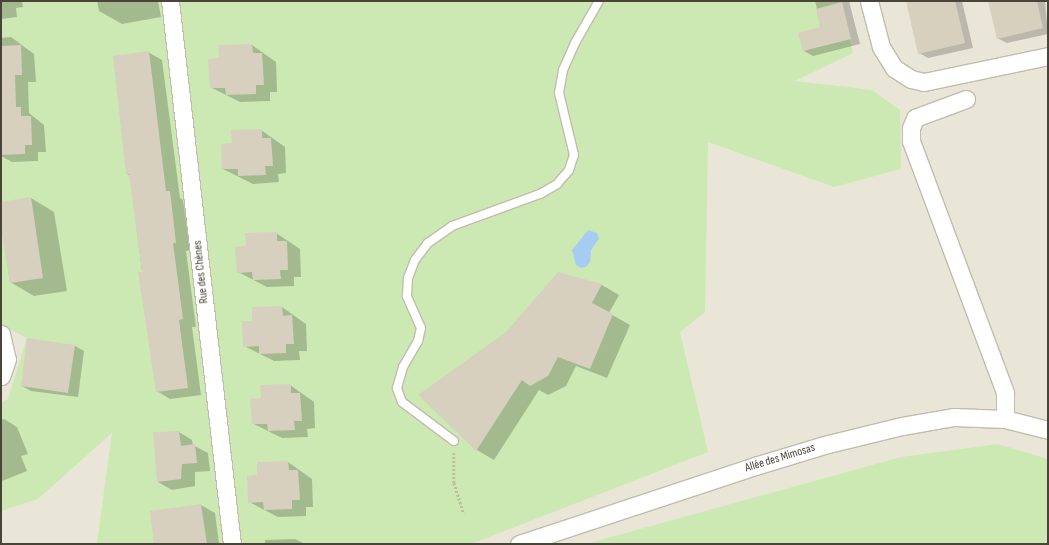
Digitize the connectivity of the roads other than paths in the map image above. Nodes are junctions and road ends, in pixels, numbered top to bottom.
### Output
1 (170, 1) edge
2 (599, 1) edge
3 (869, 1) edge
4 (1048, 56) edge
5 (966, 99) dead end
6 (1, 334) edge
7 (1, 376) edge
8 (1005, 419) junction
9 (1048, 430) edge
10 (454, 441) road end
11 (232, 544) edge
12 (520, 544) edge

1 - 11 street, Rue des Chènes
2 - 10 lane
3 - 4 street
5 - 8 street
6 - 7 street
8 - 9 street, Allée des Mimosas
8 - 12 street, Allée des Mimosas

